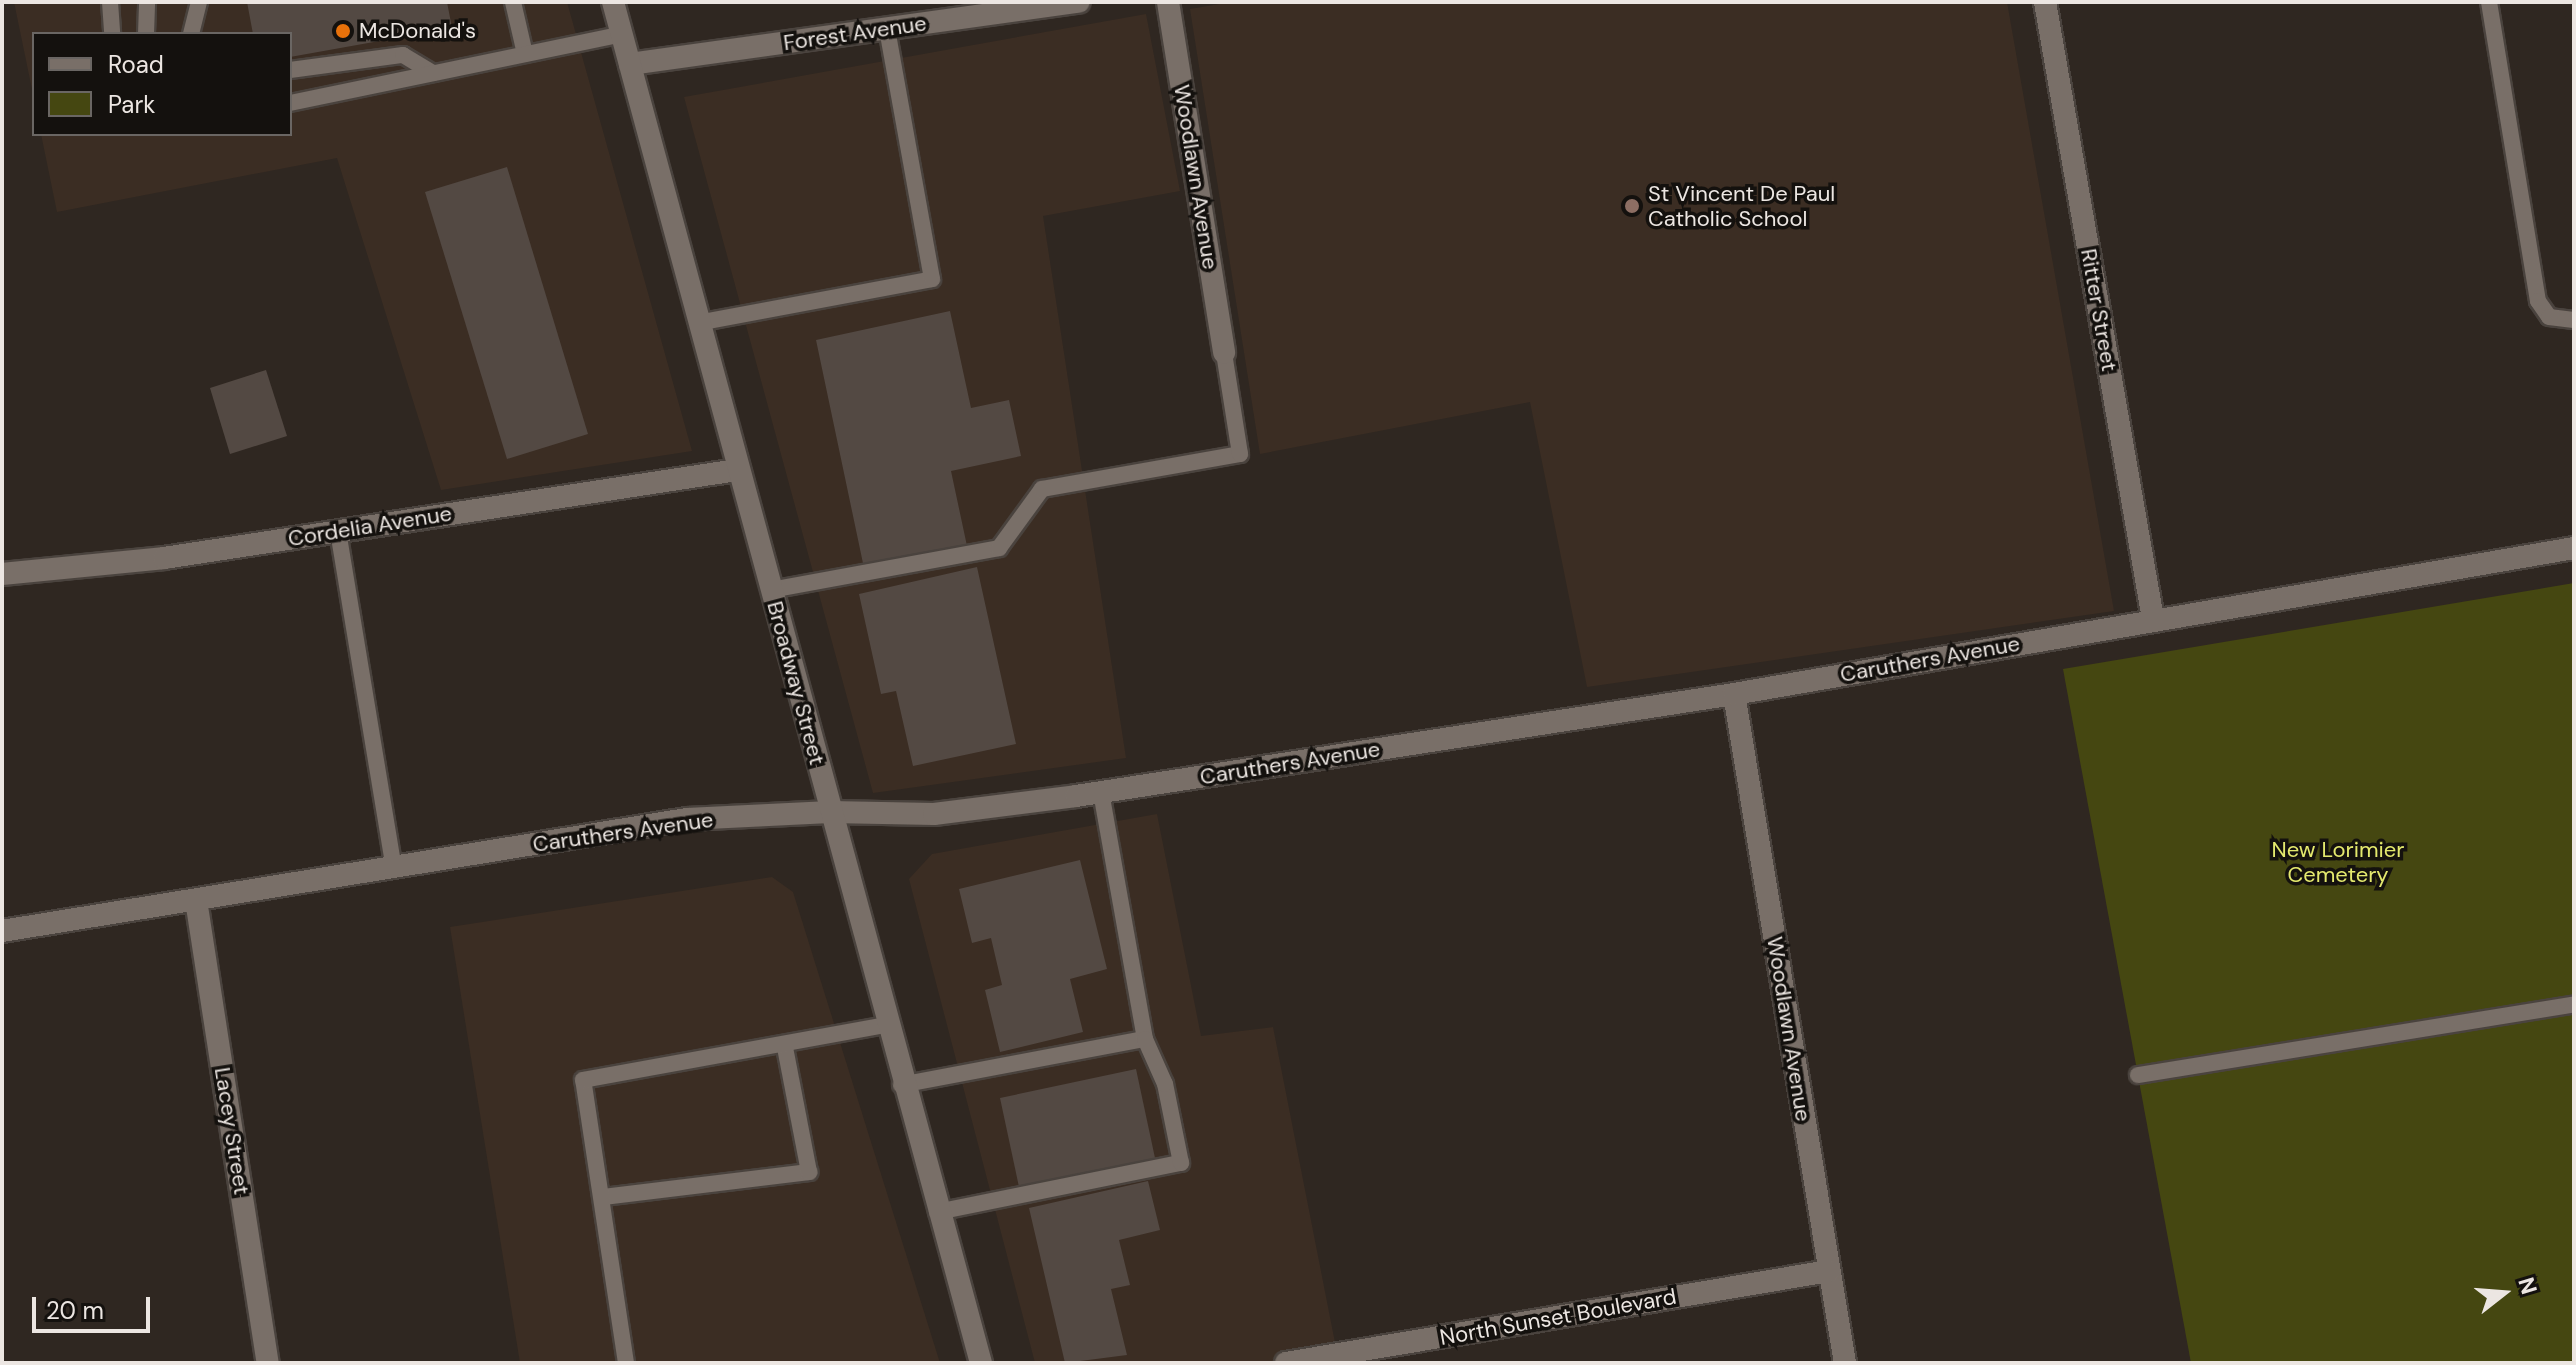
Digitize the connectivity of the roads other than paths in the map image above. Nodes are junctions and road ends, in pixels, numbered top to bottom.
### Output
1 (110, 2) edge
2 (147, 2) edge
3 (199, 2) edge
4 (513, 2) edge
5 (613, 2) edge
6 (1079, 2) edge
7 (1168, 2) edge
8 (2045, 2) edge
9 (2489, 2) edge
10 (887, 28) junction
11 (112, 32) edge
12 (146, 32) edge
13 (192, 32) edge
14 (622, 34) junction
15 (525, 54) junction
16 (630, 64) junction
17 (292, 70) edge
18 (433, 73) junction
19 (292, 103) edge
20 (2574, 320) edge
21 (698, 323) junction
22 (1224, 353) joint
23 (737, 470) junction
24 (338, 531) junction
25 (2574, 548) edge
26 (2, 574) edge
27 (771, 590) junction
28 (2153, 619) junction
29 (1734, 694) junction
30 (1101, 792) junction
31 (830, 812) junction
32 (394, 868) junction
33 (196, 900) junction
34 (2, 931) edge
35 (2574, 1004) edge
36 (886, 1025) junction
37 (1145, 1039) junction
38 (785, 1047) junction
39 (2138, 1075) dead end
40 (901, 1085) junction
41 (603, 1197) junction
42 (937, 1212) junction
43 (1829, 1271) junction
44 (1327, 1360) edge
45 (268, 1363) edge
46 (626, 1363) edge
47 (981, 1363) edge
48 (1286, 1363) edge
49 (1845, 1363) edge

1 - 11 lane
2 - 12 lane
3 - 13 lane
4 - 15 lane
5 - 14 street, Broadway Street
6 - 10 street, Forest Avenue
7 - 22 street, Woodlawn Avenue
8 - 28 street, Ritter Street
9 - 20 lane
10 - 16 street, Forest Avenue
10 - 21 lane
14 - 15 lane
14 - 16 street, Broadway Street
15 - 18 lane
16 - 21 street, Broadway Street
17 - 18 lane
18 - 19 lane
21 - 23 street, Broadway Street
22 - 27 lane
23 - 24 street, Cordelia Avenue
23 - 27 street, Broadway Street
24 - 26 street, Cordelia Avenue
24 - 32 lane
25 - 28 street, Caruthers Avenue
27 - 31 street, Broadway Street
28 - 29 street, Caruthers Avenue
29 - 30 street, Caruthers Avenue
29 - 43 street, Woodlawn Avenue
30 - 31 street, Caruthers Avenue
30 - 37 lane
31 - 32 street, Caruthers Avenue
31 - 36 street, Broadway Street
32 - 33 street, Caruthers Avenue
33 - 34 street, Caruthers Avenue
33 - 45 street, Lacey Street
35 - 39 lane
36 - 38 lane
36 - 40 street, Broadway Street
37 - 40 lane
37 - 42 lane
38 - 41 lane
38 - 41 lane
40 - 42 street, Broadway Street
41 - 46 lane
42 - 47 street, Broadway Street
43 - 44 street, North Sunset Boulevard
43 - 49 street, Woodlawn Avenue
44 - 48 street, North Sunset Boulevard

